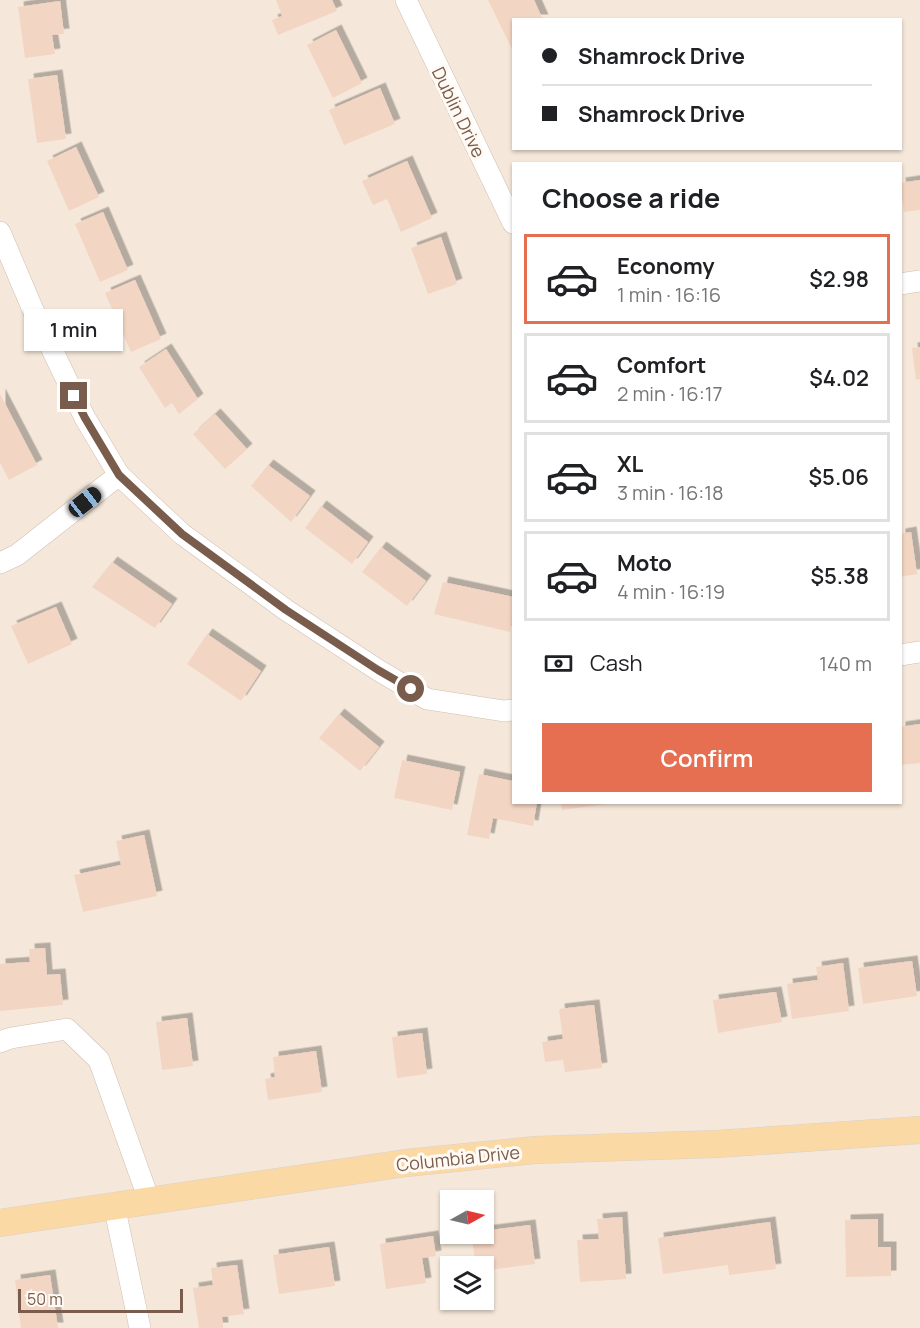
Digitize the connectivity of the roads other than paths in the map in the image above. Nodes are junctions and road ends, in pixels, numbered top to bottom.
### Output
1 (406, 0) edge
2 (512, 221) edge
3 (0, 232) edge
4 (920, 281) edge
5 (902, 284) edge
6 (119, 475) junction
7 (0, 563) edge
8 (920, 652) edge
9 (902, 655) edge
10 (512, 710) edge
11 (0, 1042) edge
12 (920, 1130) edge
13 (149, 1200) junction
14 (114, 1205) junction
15 (0, 1223) edge
16 (140, 1328) edge

1 - 2 street, Dublin Drive
3 - 6 street
4 - 5 street
6 - 7 street
6 - 10 street
8 - 9 street
11 - 13 street
12 - 13 main road, Columbia Drive
13 - 14 main road, Columbia Drive
14 - 15 main road, Columbia Drive
14 - 16 street

